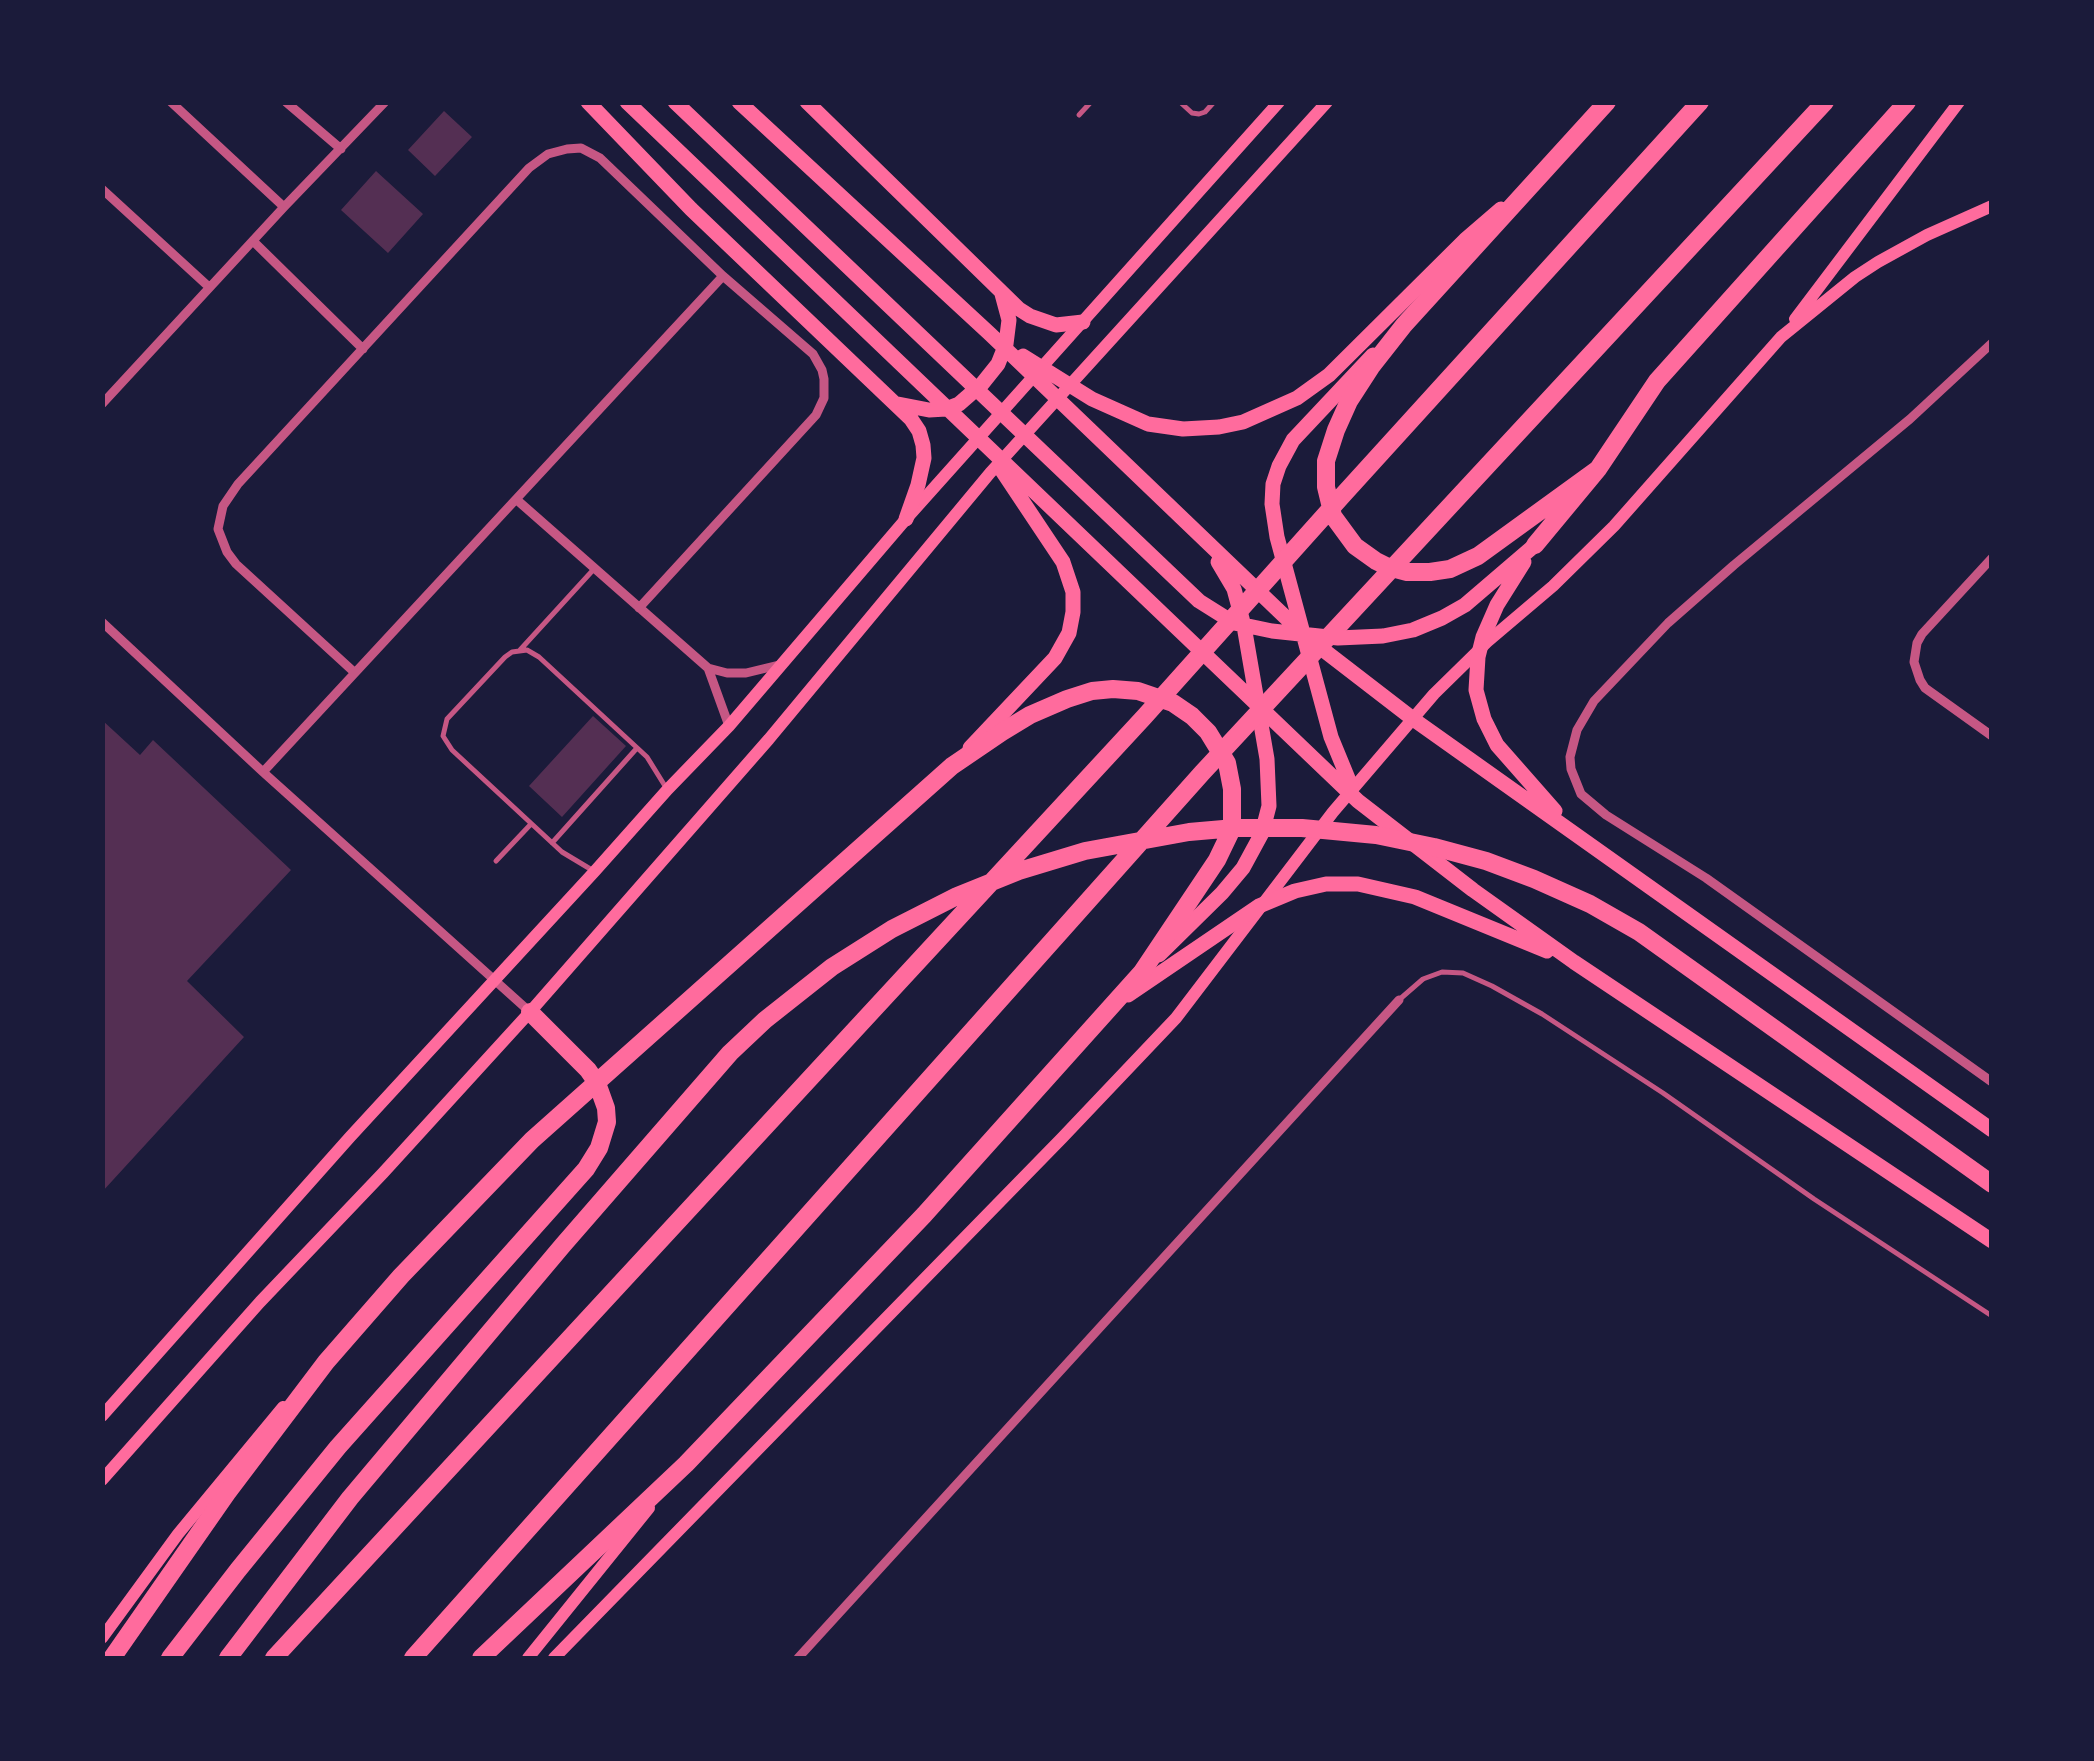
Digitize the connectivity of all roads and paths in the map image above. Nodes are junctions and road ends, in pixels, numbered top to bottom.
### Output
1 (171, 102) edge
2 (286, 102) edge
3 (385, 102) edge
4 (588, 102) edge
5 (675, 102) edge
6 (739, 102) edge
7 (806, 102) edge
8 (1091, 102) edge
9 (1180, 102) edge
10 (1214, 102) edge
11 (1278, 102) edge
12 (1327, 102) edge
13 (1607, 102) edge
14 (1700, 102) edge
15 (1825, 102) edge
16 (1907, 102) edge
17 (1959, 102) edge
18 (630, 106) edge
19 (1079, 114) dead end
20 (341, 148) junction
21 (102, 189) edge
22 (1992, 206) edge
23 (284, 207) junction
24 (253, 240) junction
25 (1470, 245) junction
26 (723, 276) junction
27 (209, 287) junction
28 (1002, 292) junction
29 (1083, 322) junction
30 (1404, 325) junction
31 (990, 334) junction
32 (1782, 337) junction
33 (1992, 343) edge
34 (363, 349) junction
35 (894, 403) junction
36 (102, 404) edge
37 (985, 445) junction
38 (1598, 469) junction
39 (517, 500) junction
40 (906, 519) junction
41 (1187, 522) junction
42 (1535, 545) junction
43 (1992, 558) edge
44 (594, 569) junction
45 (639, 608) junction
46 (102, 622) edge
47 (1244, 626) junction
48 (1304, 635) junction
49 (520, 650) junction
50 (784, 663) junction
51 (708, 668) junction
52 (354, 672) junction
53 (1257, 706) junction
54 (729, 726) junction
55 (1992, 736) edge
56 (637, 748) junction
57 (952, 766) junction
58 (262, 772) junction
59 (668, 790) junction
60 (1358, 801) junction
61 (531, 824) junction
62 (1579, 836) junction
63 (552, 844) junction
64 (496, 862) dead end
65 (595, 871) junction
66 (1574, 962) junction
67 (1142, 972) junction
68 (494, 979) junction
69 (1400, 1000) joint
70 (1114, 1005) junction
71 (530, 1012) junction
72 (1992, 1082) edge
73 (1992, 1130) edge
74 (1992, 1184) edge
75 (1992, 1241) edge
76 (1992, 1316) edge
77 (326, 1362) junction
78 (102, 1416) edge
79 (686, 1464) junction
80 (102, 1480) edge
81 (102, 1638) edge
82 (112, 1658) edge
83 (170, 1658) edge
84 (228, 1658) edge
85 (274, 1658) edge
86 (414, 1658) edge
87 (481, 1658) edge
88 (528, 1658) edge
89 (554, 1658) edge
90 (798, 1658) edge

1 - 23 street
2 - 20 street
3 - 20 street
4 - 35 main road
5 - 47 main road
6 - 31 main road
7 - 28 main road
8 - 19 lane
9 - 10 lane
11 - 29 main road
12 - 71 main road
13 - 25 highway
14 - 85 highway
15 - 86 highway
16 - 38 highway
17 - 32 main road
18 - 37 main road
20 - 23 street
21 - 27 street
22 - 32 main road
23 - 24 street
24 - 27 street
24 - 34 street
25 - 30 highway
25 - 31 main road
26 - 34 street
26 - 39 street
26 - 45 street
27 - 36 street
28 - 29 main road
28 - 35 main road
29 - 40 main road
30 - 38 highway
30 - 48 main road
31 - 41 main road
32 - 89 main road
33 - 72 street
34 - 52 street
35 - 40 main road
37 - 53 main road
37 - 57 main road
38 - 42 highway
39 - 44 street
39 - 52 street
40 - 50 main road
41 - 47 main road
41 - 48 main road
42 - 48 main road
42 - 62 main road
43 - 55 street
44 - 45 street
44 - 49 lane
45 - 51 street
46 - 58 street
47 - 48 main road
47 - 53 main road
48 - 60 main road
48 - 62 main road
49 - 56 lane
49 - 61 lane
50 - 51 street
50 - 54 main road
51 - 54 street
52 - 58 street
53 - 60 main road
53 - 67 main road
54 - 59 main road
56 - 59 lane
56 - 63 lane
57 - 67 highway
57 - 77 highway
58 - 68 street
59 - 65 main road
60 - 66 main road
61 - 63 lane
61 - 64 lane
62 - 73 main road
63 - 65 lane
65 - 68 main road
66 - 70 main road
66 - 75 main road
67 - 70 highway
68 - 71 street
68 - 78 main road
69 - 76 lane
69 - 90 street
70 - 79 highway
71 - 80 main road
71 - 83 highway
74 - 84 highway
77 - 81 main road
77 - 82 highway
79 - 87 highway
79 - 88 main road

